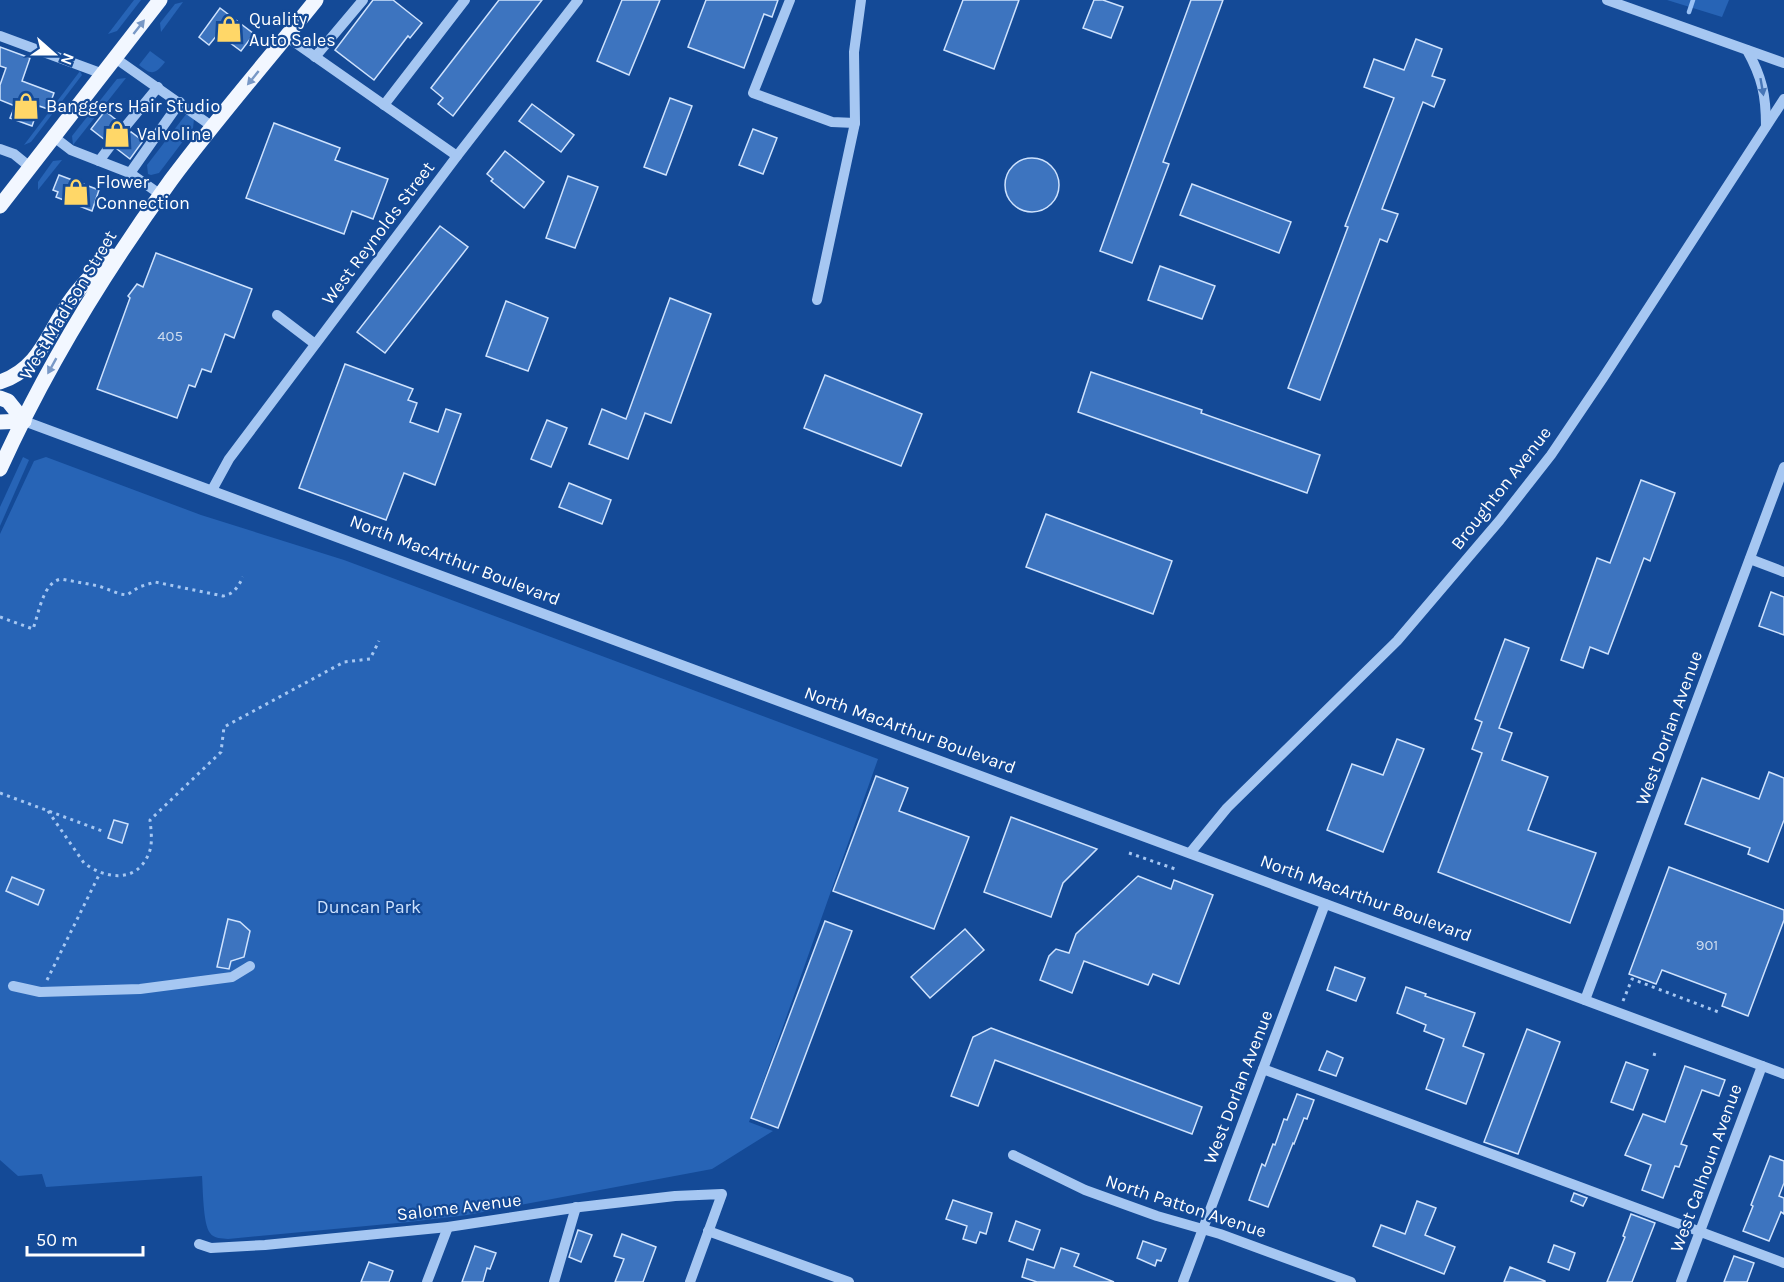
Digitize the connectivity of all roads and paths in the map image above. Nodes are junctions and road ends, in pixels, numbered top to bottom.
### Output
1 (160, 0) edge
2 (316, 0) edge
3 (363, 0) edge
4 (465, 0) edge
5 (578, 0) edge
6 (790, 0) edge
7 (861, 0) edge
8 (1607, 0) edge
9 (0, 36) edge
10 (286, 37) junction
11 (1747, 50) junction
12 (315, 57) junction
13 (115, 58) junction
14 (1784, 63) edge
15 (103, 74) junction
16 (158, 87) junction
17 (1784, 99) edge
18 (180, 102) junction
19 (384, 105) junction
20 (855, 123) junction
21 (125, 127) tunnel mouth
22 (213, 127) junction
23 (1766, 127) junction
24 (54, 136) junction
25 (111, 144) tunnel mouth
26 (0, 149) edge
27 (457, 156) junction
28 (99, 160) junction
29 (30, 167) junction
30 (130, 172) junction
31 (161, 195) junction
32 (0, 206) edge
33 (126, 244) junction
34 (818, 300) dead end
35 (277, 315) dead end
36 (315, 344) junction
37 (0, 382) edge
38 (0, 398) edge
39 (24, 420) junction
40 (0, 422) edge
41 (1784, 467) edge
42 (0, 469) edge
43 (212, 490) junction
44 (1749, 559) junction
45 (1784, 572) edge
46 (243, 578) dead end
47 (0, 617) edge
48 (380, 641) dead end
49 (0, 793) edge
50 (48, 811) junction
51 (105, 832) dead end
52 (1129, 852) dead end
53 (1190, 854) junction
54 (1178, 870) dead end
55 (100, 873) junction
56 (1325, 904) junction
57 (250, 966) dead end
58 (13, 986) dead end
59 (40, 992) junction
60 (1585, 1000) junction
61 (1623, 1001) dead end
62 (1721, 1013) dead end
63 (1653, 1054) dead end
64 (1660, 1056) dead end
65 (1762, 1066) junction
66 (1263, 1069) junction
67 (1784, 1074) edge
68 (1013, 1155) dead end
69 (576, 1207) junction
70 (448, 1227) junction
71 (1202, 1230) junction
72 (708, 1231) junction
73 (1700, 1232) junction
74 (199, 1244) dead end
75 (1784, 1263) edge
76 (427, 1282) edge
77 (554, 1282) edge
78 (690, 1282) edge
79 (849, 1282) edge
80 (1183, 1282) edge
81 (1351, 1282) edge
82 (1681, 1282) edge

13 -> 1 main road
2 - 10 main road, West Madison Street
3 - 12 street
4 - 19 street
5 - 27 street, West Reynolds Street
6 - 20 street
7 - 20 street
8 - 11 street
9 - 15 street
10 - 12 street
10 -> 22 main road, West Madison Street
11 - 14 street
11 -> 23 street
12 - 19 street
13 - 15 main road
13 - 16 street
15 - 24 main road
16 - 18 street
16 - 21 street
17 - 23 street, Broughton Avenue
18 - 22 street
18 - 30 street
19 - 27 street
20 - 34 street
22 - 31 main road, West Madison Street
23 - 53 street, Broughton Avenue
24 - 28 street
24 - 29 main road
25 - 28 street
26 - 29 street
27 - 36 street, West Reynolds Street
28 - 30 street
29 - 32 main road
30 - 31 street
31 - 33 main road, West Madison Street
33 - 37 main road
33 -> 39 main road, West Madison Street
35 - 36 street
36 - 43 street, West Reynolds Street
38 - 39 main road, North MacArthur Boulevard
39 - 40 main road, North MacArthur Boulevard
39 - 42 main road, West Madison Street
39 - 43 street, North MacArthur Boulevard
41 - 44 street, West Dorlan Avenue
43 - 53 street, North MacArthur Boulevard
44 - 45 street
44 - 60 street, West Dorlan Avenue
46 - 47 path
48 - 55 path
49 - 50 path
50 - 51 path
50 - 55 path
52 - 54 path
53 - 56 street, North MacArthur Boulevard
55 - 59 path
56 - 60 street, North MacArthur Boulevard
56 - 66 street, West Dorlan Avenue
57 - 59 street
58 - 59 street
60 - 65 street, North MacArthur Boulevard
61 - 62 path
63 - 64 path
65 - 67 street, North MacArthur Boulevard
65 - 73 street, West Calhoun Avenue
66 - 71 street, West Dorlan Avenue
66 - 73 street
68 - 71 street, North Patton Avenue
69 - 70 street, Salome Avenue
69 - 72 street, Salome Avenue
69 - 77 street
70 - 74 street, Salome Avenue
70 - 76 street
71 - 80 street, West Dorlan Avenue
71 - 81 street, North Patton Avenue
72 - 78 street
72 - 79 street
73 - 75 street
73 - 82 street, West Calhoun Avenue

